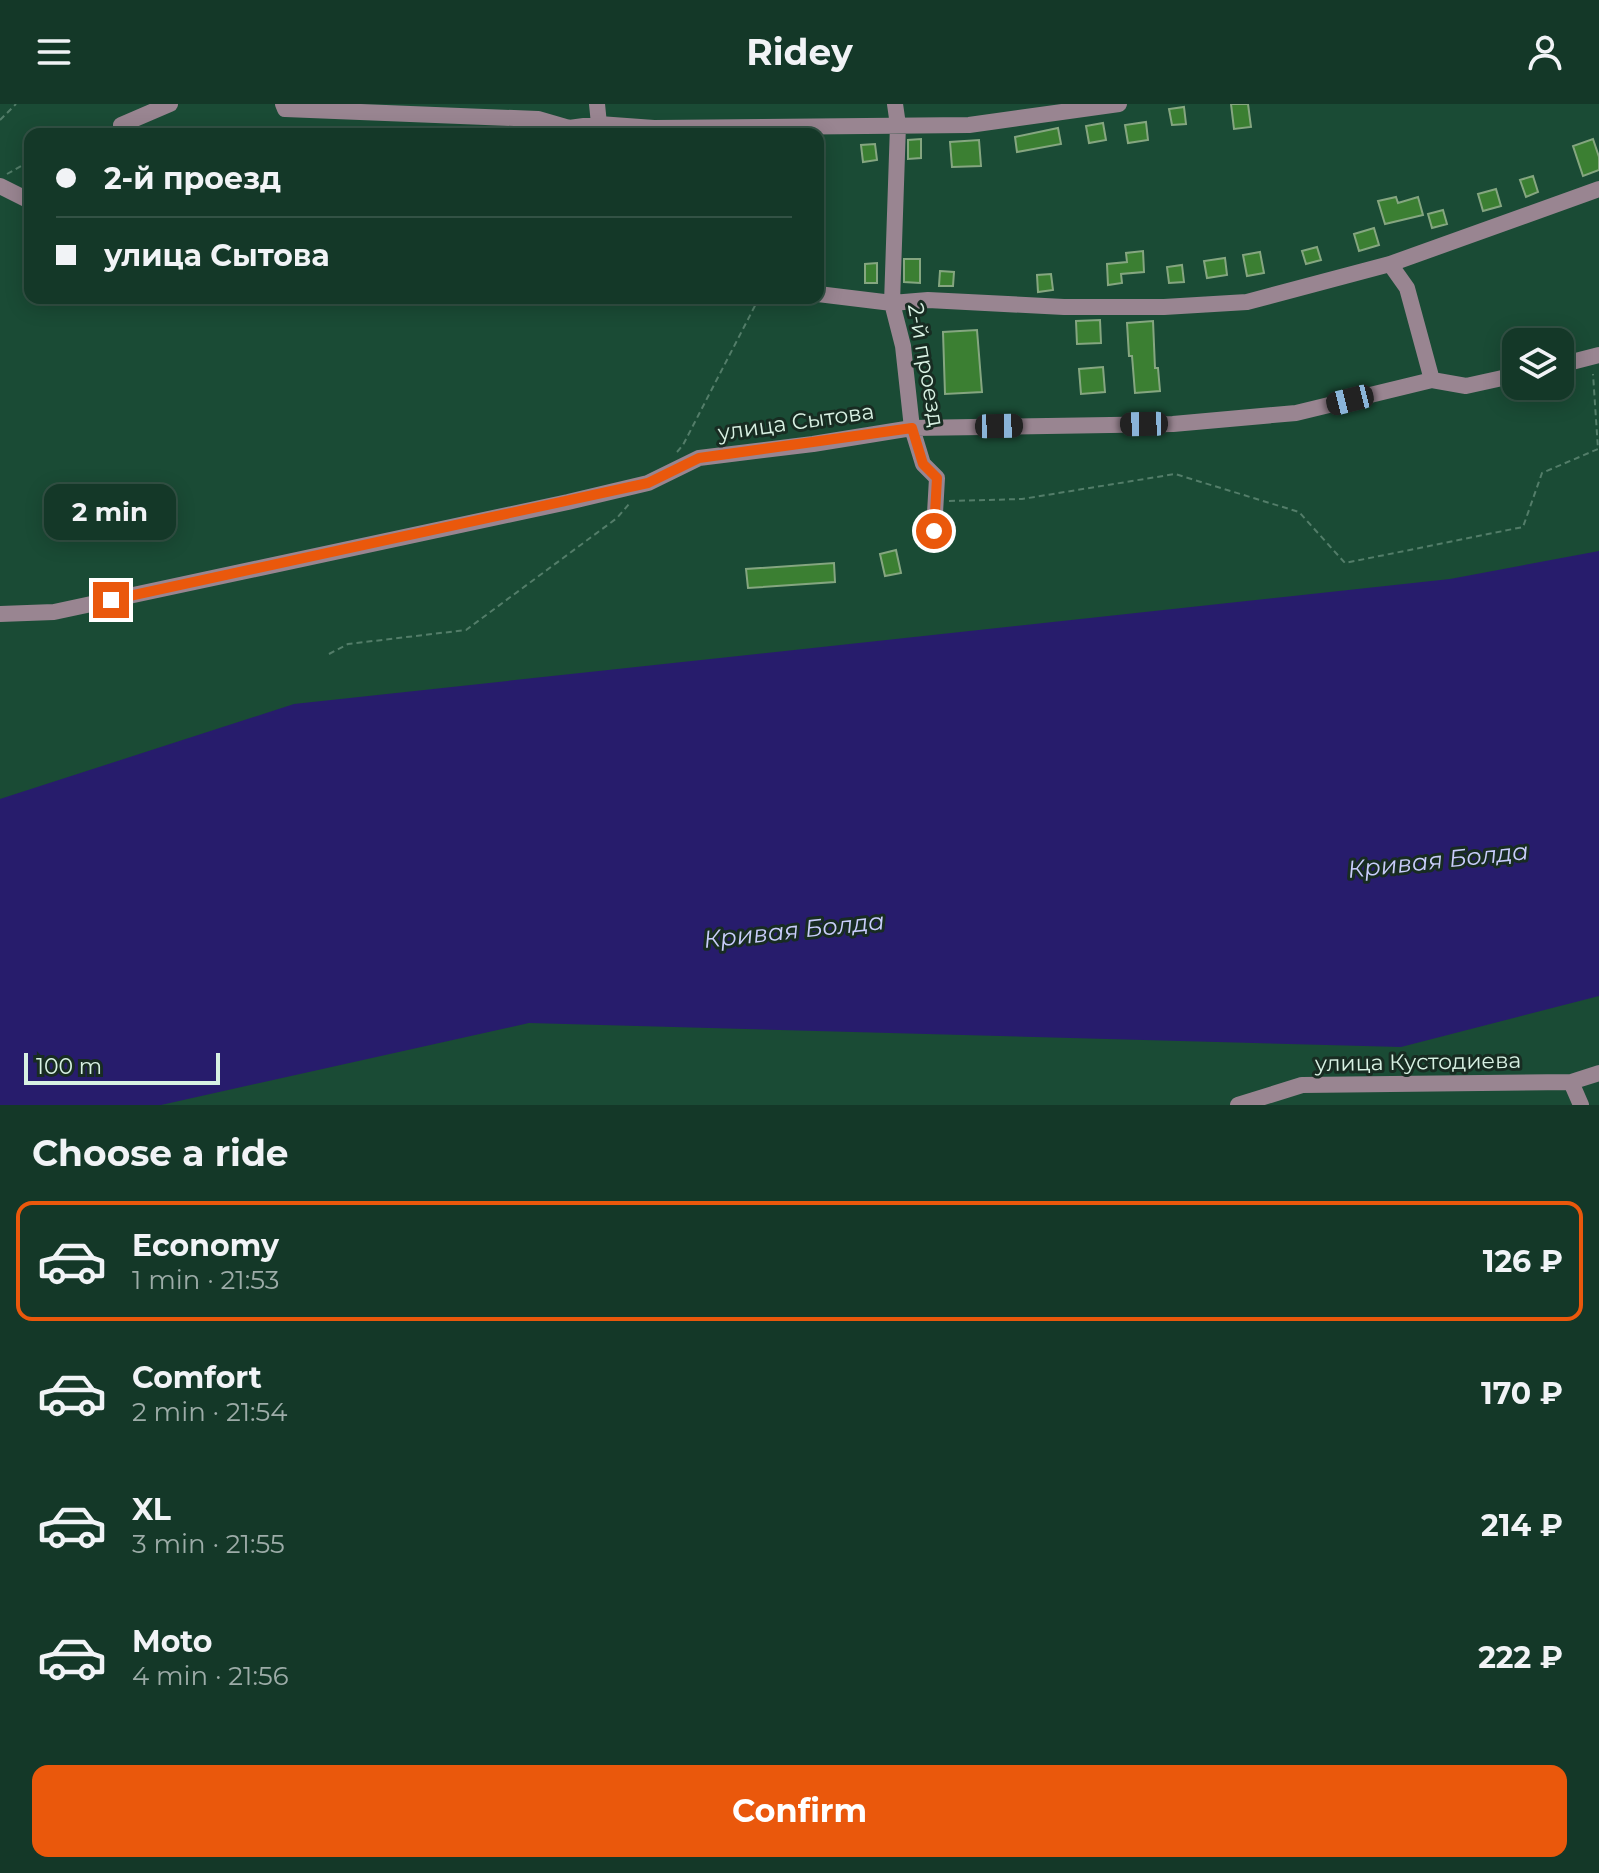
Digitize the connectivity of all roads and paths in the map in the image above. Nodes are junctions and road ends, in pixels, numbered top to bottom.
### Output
1 (16, 104) edge
2 (170, 104) edge
3 (283, 104) edge
4 (597, 104) edge
5 (895, 104) edge
6 (1119, 104) edge
7 (0, 120) edge
8 (599, 124) junction
9 (121, 125) joint
10 (898, 125) junction
11 (101, 128) edge
12 (560, 128) edge
13 (581, 128) edge
14 (24, 164) edge
15 (0, 178) edge
16 (0, 186) edge
17 (1599, 189) edge
18 (24, 198) edge
19 (1390, 264) junction
20 (824, 295) edge
21 (892, 303) junction
22 (756, 304) edge
23 (1596, 356) edge
24 (1574, 362) edge
25 (1502, 378) edge
26 (1432, 380) junction
27 (912, 428) junction
28 (674, 455) dead end
29 (648, 483) junction
30 (936, 501) junction
31 (934, 531) dead end
32 (0, 614) edge
33 (329, 654) dead end
34 (1599, 1073) edge
35 (1571, 1082) junction
36 (1238, 1105) edge
37 (1581, 1105) edge

1 - 7 path
2 - 9 street
3 - 12 street
4 - 8 street
5 - 10 street, 2-й проезд
6 - 10 street
8 - 10 street
8 - 13 street
9 - 11 path
10 - 21 street, 2-й проезд
14 - 15 path
16 - 18 street
17 - 19 street
19 - 21 street
19 - 26 street
20 - 21 street
21 - 27 street, 2-й проезд
22 - 28 path
23 - 24 street
23 - 30 path
25 - 26 street, улица Сытова
26 - 27 street, улица Сытова
27 - 29 street, улица Сытова
27 - 30 street, 2-й проезд
29 - 32 street, улица Сытова
29 - 33 path
30 - 31 street, 2-й проезд
34 - 35 street, улица Кустодиева
35 - 36 street, улица Кустодиева
35 - 37 street

